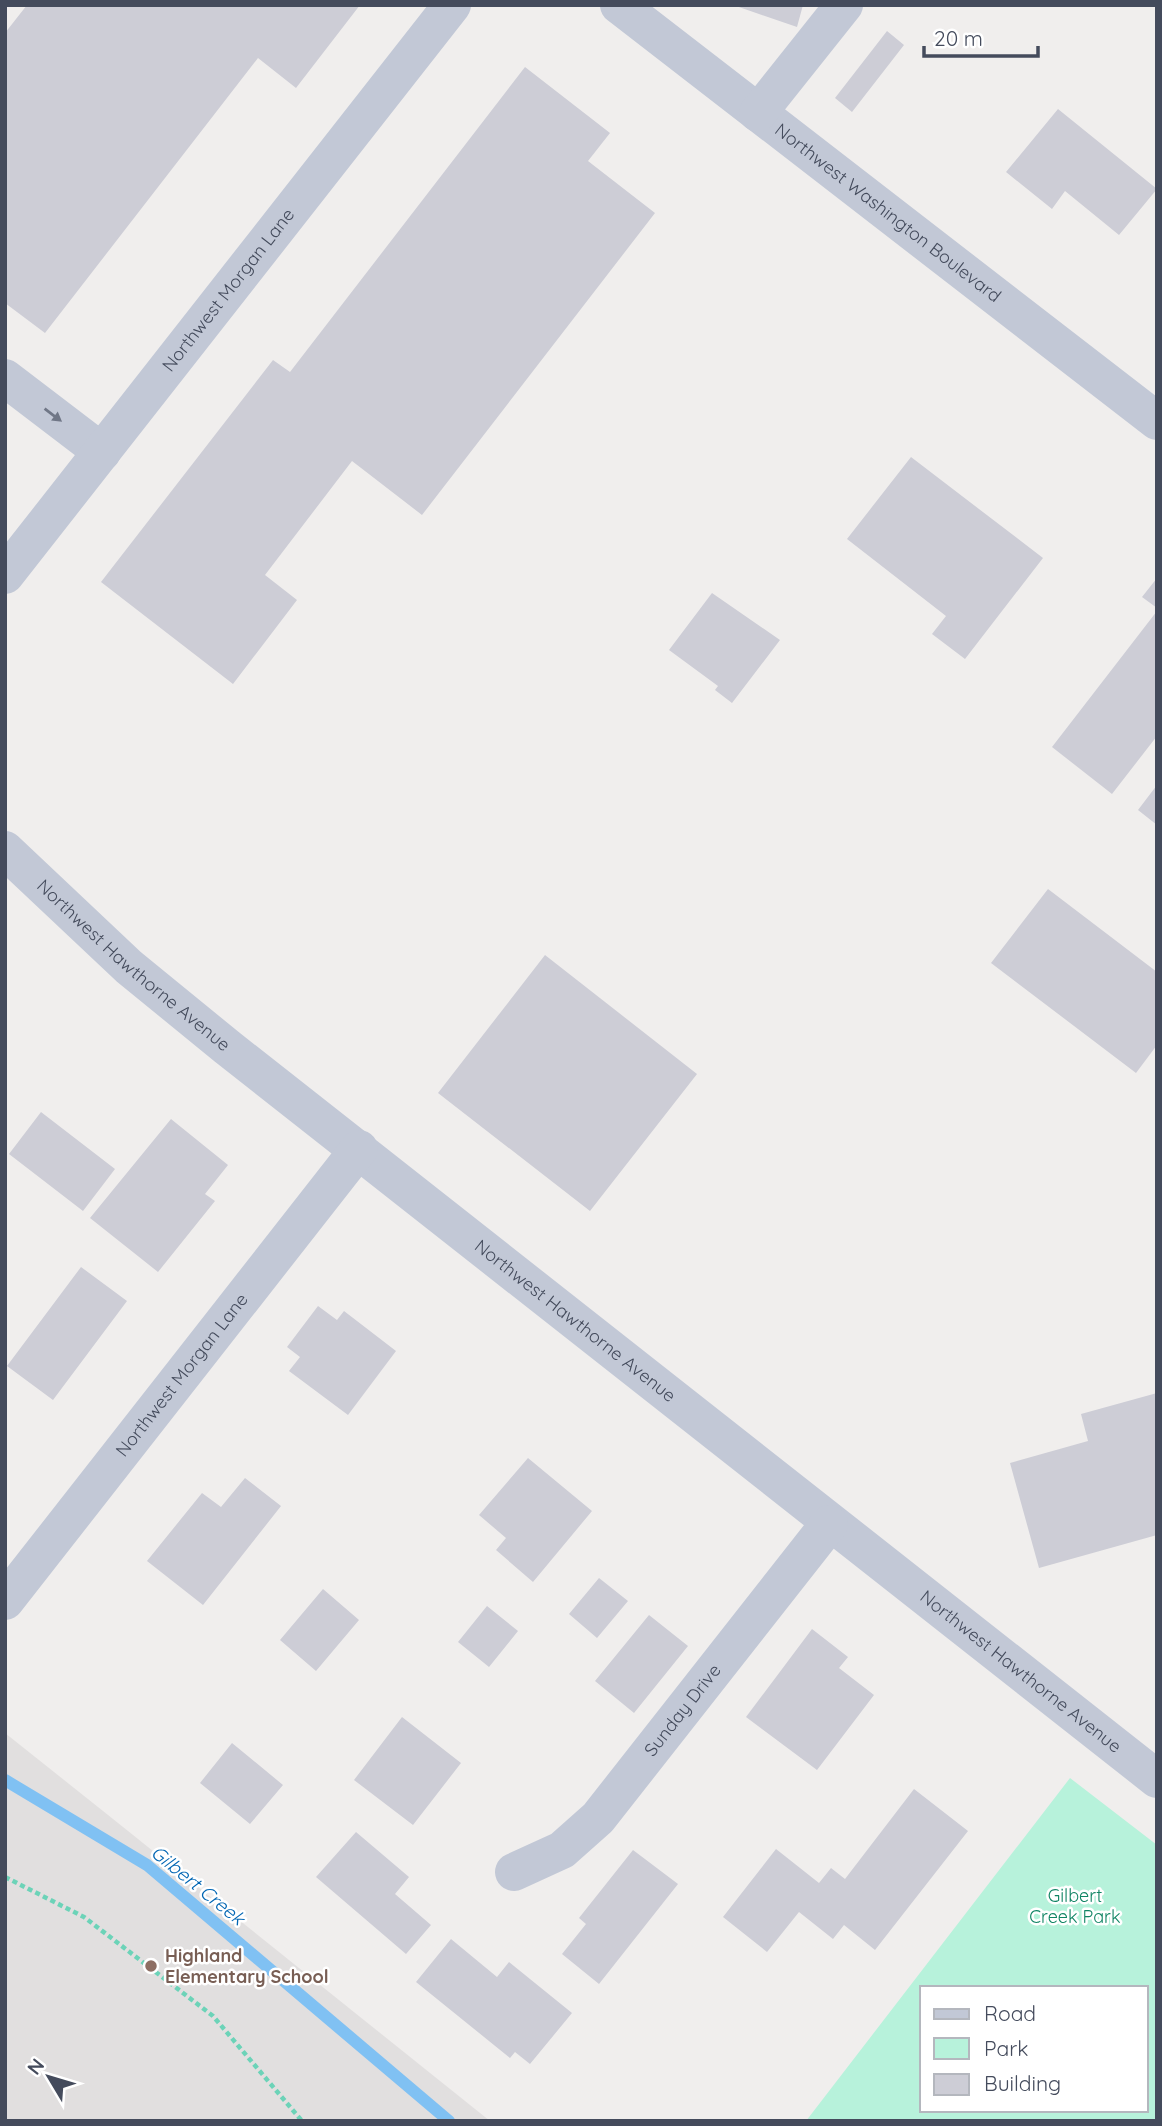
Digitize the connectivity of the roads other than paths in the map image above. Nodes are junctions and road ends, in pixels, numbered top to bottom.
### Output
1 (452, 5) edge
2 (844, 5) edge
3 (644, 13) edge
4 (758, 113) junction
5 (5, 378) edge
6 (1157, 421) edge
7 (102, 452) junction
8 (5, 575) edge
9 (5, 850) edge
10 (359, 1149) junction
11 (829, 1524) junction
12 (5, 1601) edge
13 (1157, 1779) edge
14 (514, 1872) dead end

1 - 7 street, Northwest Morgan Lane
2 - 4 street
3 - 4 street, Northwest Washington Boulevard
4 - 6 street, Northwest Washington Boulevard
5 -> 7 street
7 - 8 street, Northwest Morgan Lane
9 - 10 street, Northwest Hawthorne Avenue
10 - 11 street, Northwest Hawthorne Avenue
10 - 12 street, Northwest Morgan Lane
11 - 13 street, Northwest Hawthorne Avenue
11 - 14 street, Sunday Drive

